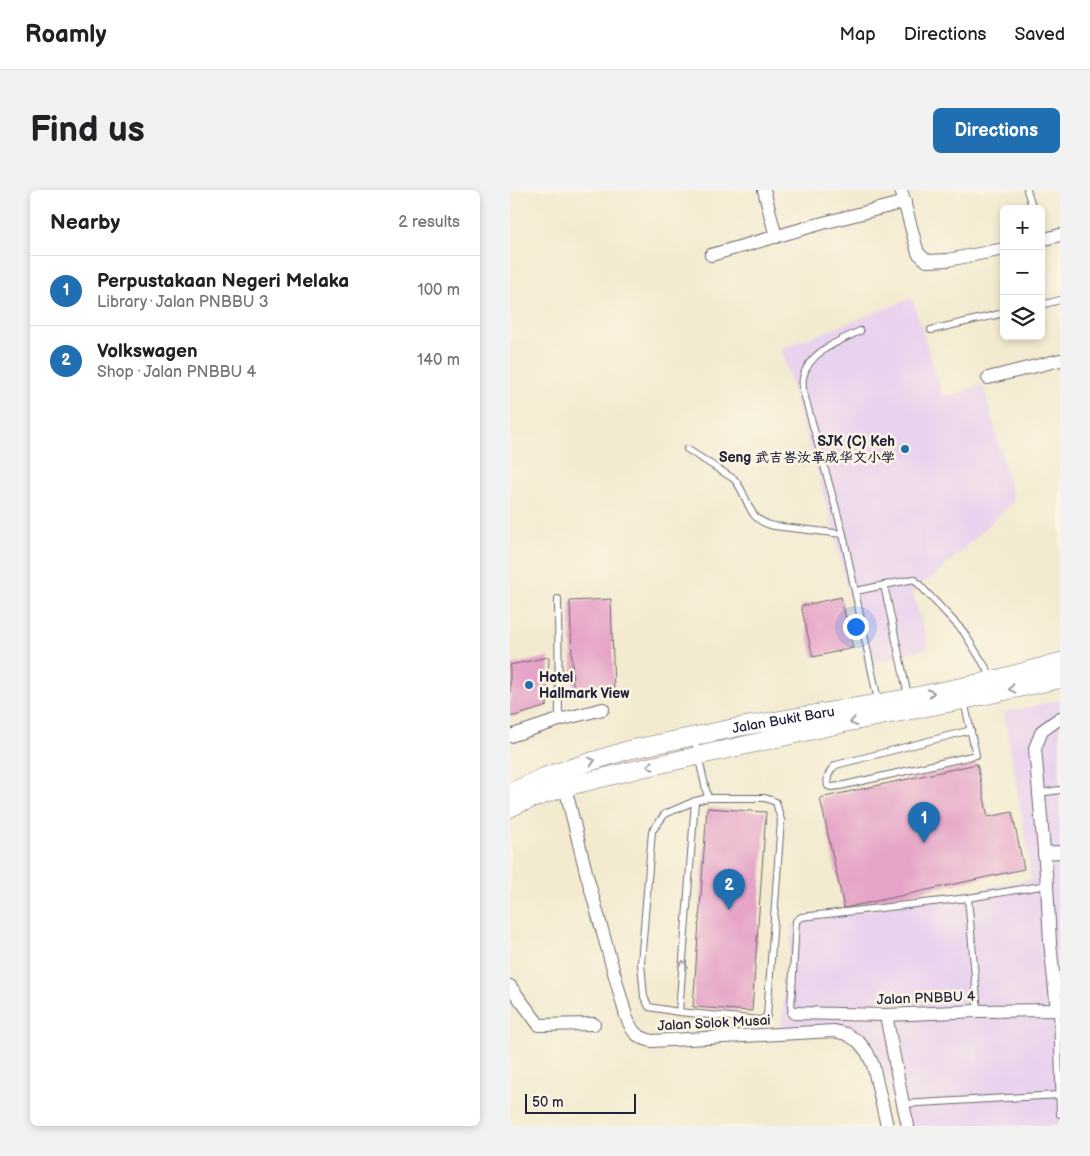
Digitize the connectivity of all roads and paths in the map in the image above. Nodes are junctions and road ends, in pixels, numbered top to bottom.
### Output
1 (764, 190) edge
2 (1027, 190) edge
3 (903, 196) edge
4 (1032, 205) edge
5 (1060, 235) edge
6 (776, 237) junction
7 (1045, 237) edge
8 (1000, 250) edge
9 (711, 255) dead end
10 (1060, 300) edge
11 (1045, 304) edge
12 (1000, 314) edge
13 (930, 330) dead end
14 (860, 331) dead end
15 (1060, 360) edge
16 (988, 378) dead end
17 (687, 449) dead end
18 (843, 534) junction
19 (884, 585) junction
20 (856, 591) junction
21 (558, 599) dead end
22 (1060, 662) edge
23 (1060, 679) edge
24 (994, 680) junction
25 (908, 698) junction
26 (964, 700) junction
27 (878, 702) junction
28 (603, 709) dead end
29 (1060, 718) edge
30 (559, 720) junction
31 (971, 730) junction
32 (510, 736) edge
33 (694, 737) junction
34 (698, 756) junction
35 (561, 779) junction
36 (1060, 790) edge
37 (1039, 793) junction
38 (513, 795) edge
39 (708, 798) junction
40 (695, 800) junction
41 (1060, 852) edge
42 (1044, 853) junction
43 (1047, 885) junction
44 (968, 898) junction
45 (1055, 942) edge
46 (510, 986) edge
47 (1058, 1010) edge
48 (679, 1012) junction
49 (978, 1012) junction
50 (794, 1013) joint
51 (886, 1015) junction
52 (594, 1024) dead end
53 (1060, 1095) edge
54 (903, 1104) junction
55 (1060, 1114) edge
56 (887, 1126) edge
57 (908, 1126) edge

1 - 6 street
2 - 4 lane
3 - 6 street
3 - 8 street
5 - 7 street
6 - 9 street
10 - 11 lane
12 - 13 lane
14 - 18 lane
15 - 16 street
17 - 18 lane
18 - 20 lane
19 - 20 lane
19 - 24 lane
19 - 25 lane
20 - 27 lane
21 - 30 lane
22 - 24 main road, Jalan Bukit Baru
23 -> 26 main road, Jalan Bukit Baru
25 -> 24 main road, Jalan Bukit Baru
25 - 27 main road, Jalan Bukit Baru
26 - 31 lane
26 -> 34 main road, Jalan Bukit Baru
27 - 33 main road, Jalan Bukit Baru
28 - 30 street
29 - 37 street
30 - 32 street
31 - 31 lane
33 - 34 lane
35 -> 33 main road, Jalan Bukit Baru
34 -> 35 main road, Jalan Bukit Baru
34 - 39 lane
35 - 38 main road, Jalan Bukit Baru
35 - 56 street, Jalan Solok Musai
36 - 37 lane
37 - 42 street
39 - 40 lane
39 - 48 lane
48 -> 40 lane
40 - 48 lane
41 - 42 street
42 - 43 street
43 - 44 lane
43 - 45 street
44 - 49 lane
44 - 50 lane
45 - 47 street
46 - 52 street
47 - 49 street, Jalan PNBBU 4
47 - 53 lane
49 - 51 street, Jalan PNBBU 4
50 - 51 street, Jalan PNBBU 4
51 - 54 street
53 - 54 lane
53 - 55 lane
54 - 57 street

